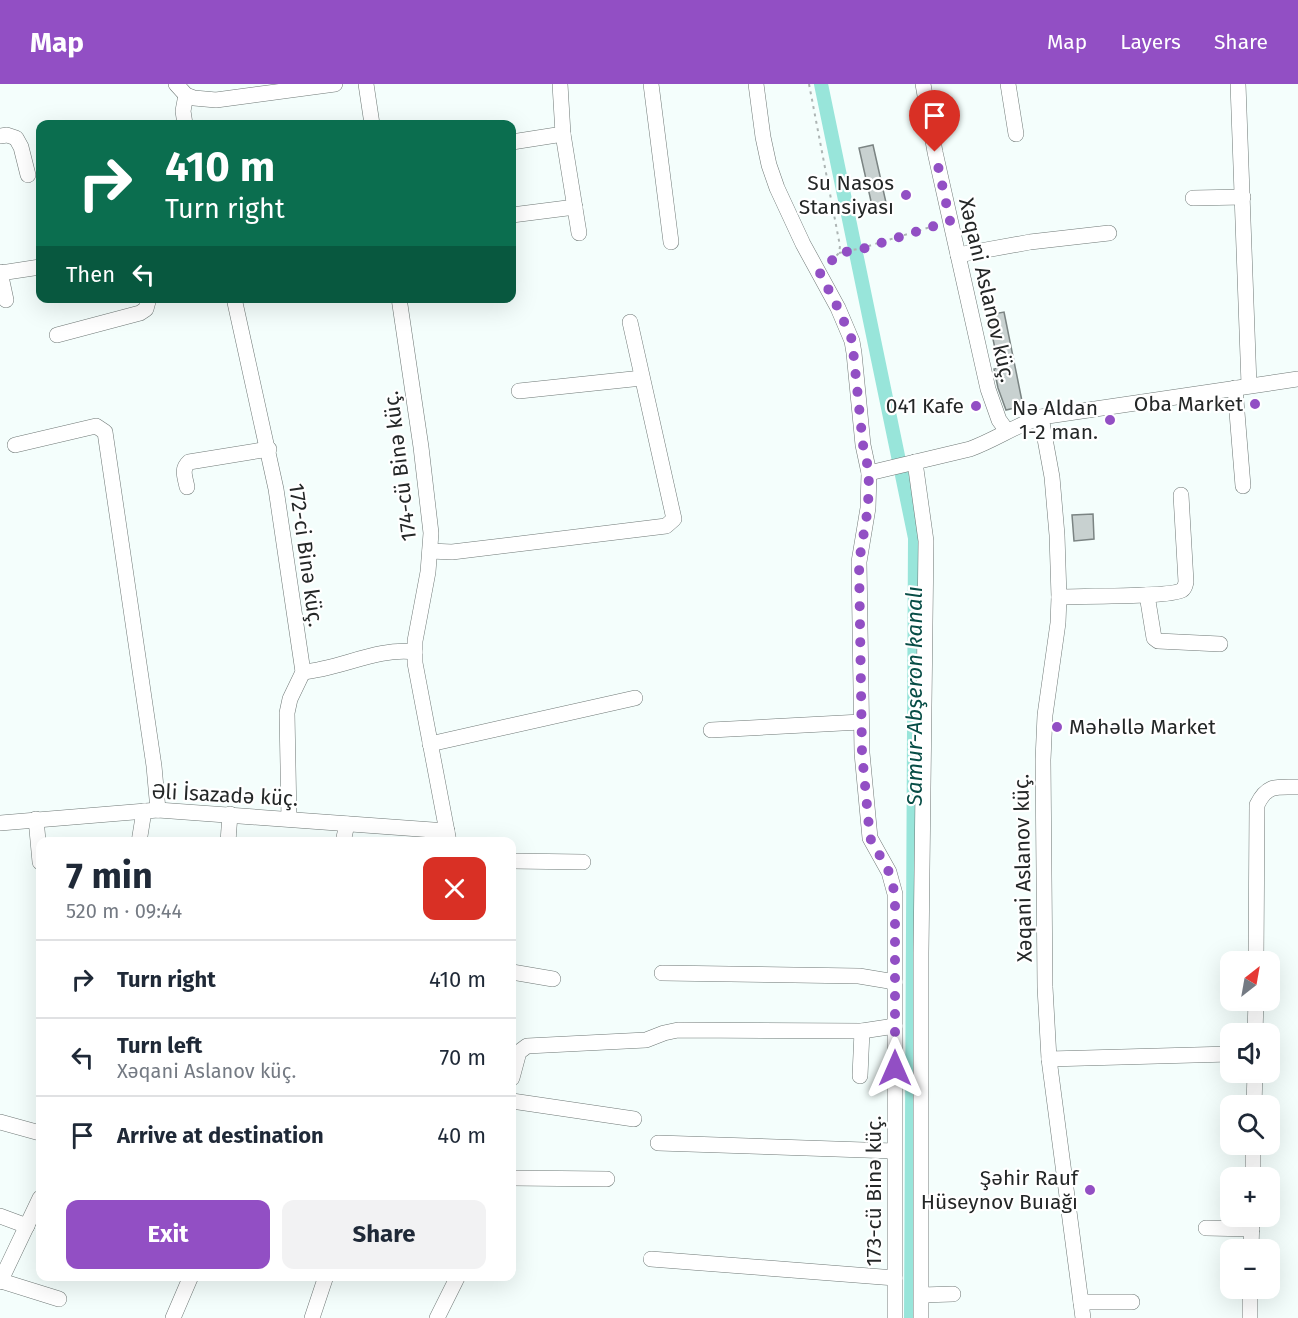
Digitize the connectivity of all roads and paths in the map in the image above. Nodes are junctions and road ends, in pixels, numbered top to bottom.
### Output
1 (335, 84) edge
2 (366, 84) edge
3 (560, 84) edge
4 (651, 84) edge
5 (756, 84) edge
6 (809, 84) edge
7 (923, 84) edge
8 (1008, 84) edge
9 (1238, 84) edge
10 (181, 90) edge
11 (184, 120) edge
12 (371, 120) edge
13 (563, 134) junction
14 (1016, 134) dead end
15 (0, 136) edge
16 (516, 141) edge
17 (28, 175) dead end
18 (1243, 196) junction
19 (1193, 198) dead end
20 (575, 207) junction
21 (516, 214) edge
22 (950, 221) junction
23 (1109, 232) dead end
24 (579, 233) dead end
25 (671, 242) dead end
26 (839, 253) junction
27 (958, 255) junction
28 (36, 268) edge
29 (0, 272) edge
30 (820, 273) junction
31 (6, 300) dead end
32 (148, 303) edge
33 (235, 303) edge
34 (400, 303) edge
35 (630, 322) dead end
36 (57, 335) dead end
37 (642, 378) junction
38 (1298, 379) edge
39 (1242, 387) junction
40 (519, 391) dead end
41 (1041, 417) junction
42 (1007, 431) junction
43 (15, 445) dead end
44 (269, 449) junction
45 (915, 462) junction
46 (869, 472) junction
47 (1243, 486) dead end
48 (187, 487) dead end
49 (1181, 495) dead end
50 (430, 551) junction
51 (1147, 595) junction
52 (1059, 597) junction
53 (1220, 644) dead end
54 (415, 652) junction
55 (303, 672) junction
56 (635, 698) dead end
57 (861, 722) junction
58 (711, 730) dead end
59 (430, 744) junction
60 (1298, 787) edge
61 (151, 810) junction
62 (230, 814) junction
63 (36, 819) junction
64 (289, 819) junction
65 (0, 823) edge
66 (347, 824) junction
67 (448, 836) edge
68 (38, 837) edge
69 (141, 837) edge
70 (228, 837) edge
71 (345, 837) edge
72 (516, 861) edge
73 (583, 862) dead end
74 (1256, 951) edge
75 (516, 973) edge
76 (662, 973) dead end
77 (553, 979) dead end
78 (895, 982) junction
79 (895, 1026) junction
80 (862, 1030) junction
81 (1220, 1054) edge
82 (1049, 1059) junction
83 (516, 1061) edge
84 (860, 1076) dead end
85 (516, 1102) edge
86 (634, 1119) dead end
87 (0, 1122) edge
88 (36, 1132) edge
89 (658, 1143) dead end
90 (894, 1151) junction
91 (516, 1178) edge
92 (607, 1179) dead end
93 (36, 1207) edge
94 (0, 1216) edge
95 (27, 1226) junction
96 (1220, 1226) edge
97 (1206, 1228) dead end
98 (651, 1259) dead end
99 (895, 1278) junction
100 (0, 1281) edge
101 (189, 1281) edge
102 (324, 1281) edge
103 (456, 1281) edge
104 (953, 1294) dead end
105 (922, 1295) junction
106 (59, 1299) dead end
107 (1250, 1299) edge
108 (1081, 1302) junction
109 (1132, 1302) dead end
110 (173, 1318) edge
111 (312, 1318) edge
112 (437, 1318) edge
113 (895, 1318) edge
114 (921, 1318) edge
115 (1083, 1318) edge
116 (1250, 1318) edge

1 - 10 street
2 - 12 street
3 - 13 street
4 - 25 street
5 - 30 street, 173-cü Binə küç.
6 - 26 path
7 - 22 street, Xəqani Aslanov küç.
8 - 14 street
9 - 18 street
10 - 11 street
13 - 16 street
13 - 20 street
15 - 17 street
18 - 19 street
18 - 39 street
20 - 21 street
20 - 24 street
22 - 26 path
22 - 27 street, Xəqani Aslanov küç.
23 - 27 street
26 - 30 path
27 - 42 street, Xəqani Aslanov küç.
28 - 29 street
29 - 31 street
30 - 46 street, 173-cü Binə küç.
32 - 36 street
33 - 44 street, 172-ci Binə küç.
34 - 50 street, 174-cü Binə küç.
35 - 37 street
37 - 40 street
37 - 50 street
38 - 39 street
39 - 41 street
39 - 47 street
41 - 42 street
41 - 52 street, Xəqani Aslanov küç.
42 - 45 street
43 - 61 street
44 - 48 street
44 - 55 street, 172-ci Binə küç.
45 - 46 street
45 - 105 street
46 - 57 street, 173-cü Binə küç.
49 - 51 street
50 - 54 street, 174-cü Binə küç.
51 - 52 street
51 - 53 street
52 - 82 street, Xəqani Aslanov küç.
54 - 55 street
54 - 59 street, 174-cü Binə küç.
55 - 64 street
56 - 59 street
57 - 58 street
57 - 78 street, 173-cü Binə küç.
59 - 67 street, 174-cü Binə küç.
60 - 74 street
61 - 62 street, Əli İsazadə küç.
61 - 63 street, Əli İsazadə küç.
61 - 69 street
62 - 64 street, Əli İsazadə küç.
62 - 70 street
63 - 65 street, Əli İsazadə küç.
63 - 68 street
64 - 66 street, Əli İsazadə küç.
66 - 67 street, Əli İsazadə küç.
66 - 71 street
72 - 73 street
75 - 77 street
76 - 78 street
78 - 79 street, 173-cü Binə küç.
79 - 80 street
79 - 90 street, 173-cü Binə küç.
80 - 83 street
80 - 84 street
81 - 82 street
82 - 108 street, Xəqani Aslanov küç.
85 - 86 street
87 - 88 street
89 - 90 street
90 - 99 street, 173-cü Binə küç.
91 - 92 street
93 - 95 street
94 - 95 street
95 - 100 street
96 - 97 street
98 - 99 street
99 - 113 street, 173-cü Binə küç.
100 - 106 street
101 - 110 street
102 - 111 street
103 - 112 street
104 - 105 street
105 - 114 street
107 - 116 street
108 - 109 street
108 - 115 street, Xəqani Aslanov küç.

